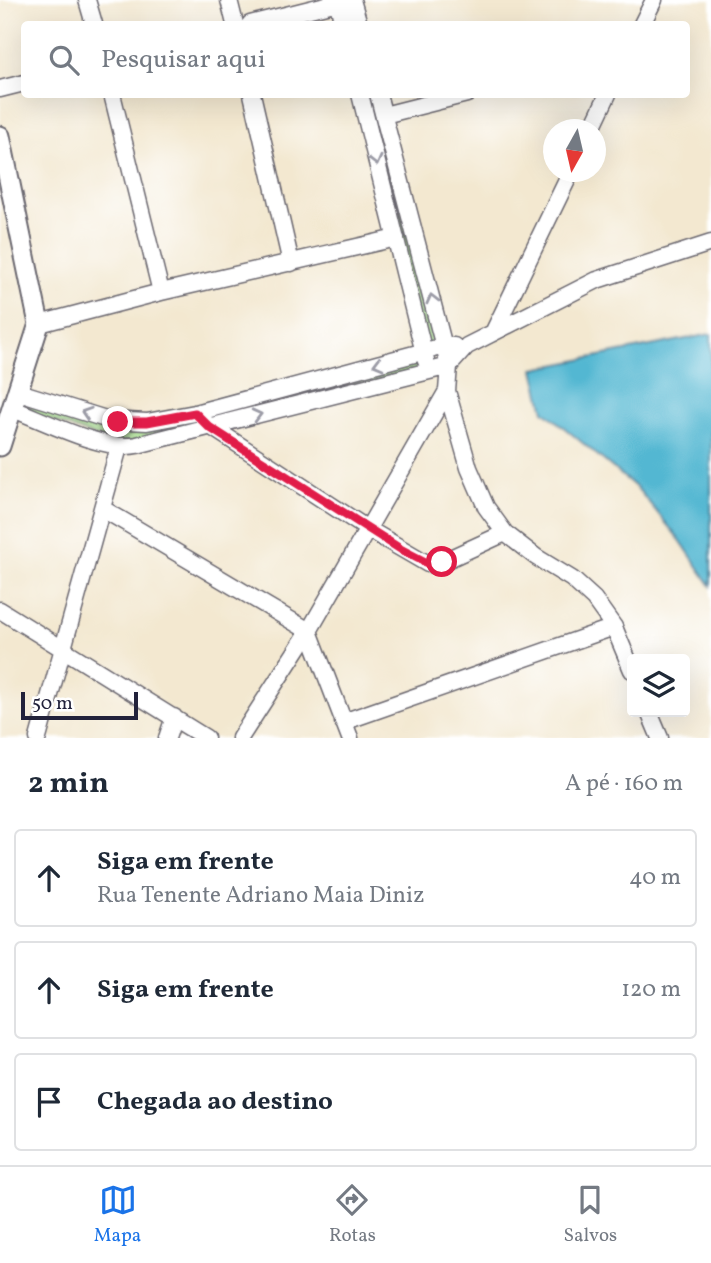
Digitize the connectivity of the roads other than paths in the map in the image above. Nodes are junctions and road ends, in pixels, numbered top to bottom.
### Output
1 (87, 0) edge
2 (229, 0) edge
3 (654, 0) edge
4 (343, 1) edge
5 (93, 21) edge
6 (234, 21) edge
7 (262, 21) edge
8 (343, 21) edge
9 (357, 21) edge
10 (644, 21) edge
11 (21, 84) edge
12 (0, 89) edge
13 (113, 98) edge
14 (253, 98) edge
15 (361, 98) edge
16 (379, 98) edge
17 (451, 98) edge
18 (606, 98) edge
19 (384, 115) junction
20 (597, 119) edge
21 (1, 141) edge
22 (566, 182) edge
23 (396, 238) junction
24 (711, 243) edge
25 (291, 263) junction
26 (160, 292) junction
27 (39, 324) junction
28 (493, 333) junction
29 (444, 346) junction
30 (467, 346) junction
31 (423, 352) junction
32 (449, 366) junction
33 (429, 371) junction
34 (447, 391) junction
35 (16, 400) junction
36 (195, 413) junction
37 (209, 427) junction
38 (0, 446) edge
39 (119, 447) junction
40 (103, 509) junction
41 (366, 528) junction
42 (505, 533) junction
43 (0, 610) edge
44 (614, 626) junction
45 (309, 631) junction
46 (62, 650) junction
47 (627, 658) edge
48 (174, 717) junction
49 (651, 717) edge
50 (343, 722) junction
51 (38, 738) edge
52 (167, 738) edge
53 (206, 738) edge
54 (240, 738) edge
55 (349, 738) edge
56 (659, 738) edge

1 - 5 street
2 - 6 street
3 - 10 street
4 - 7 street
4 - 8 street
4 - 9 street
11 - 12 street
13 - 26 street
14 - 25 street
15 -> 23 street
16 - 19 street
17 - 19 street
18 - 20 street
29 -> 19 street
21 - 27 main road
22 - 28 street
23 - 25 street
23 - 31 street
24 - 28 street
25 - 26 street
26 - 27 street
27 - 35 main road
28 - 30 street
29 - 30 street
29 - 31 street
29 - 32 street
30 - 32 street
31 - 33 street
31 -> 36 street
32 - 33 street
32 - 34 street
33 - 34 street
37 -> 33 street
34 - 41 street
34 - 42 street
36 -> 35 street
35 - 38 main road
35 - 39 street
36 - 37 street
37 - 39 street
37 - 41 street
39 - 40 street
40 - 45 street
40 - 46 street
41 - 42 street
41 - 45 street
42 - 44 street
43 - 46 street
44 - 47 street
44 - 50 street
45 - 50 street
45 - 54 street
46 - 48 street
46 - 51 street
48 - 52 street
48 - 53 street
49 - 56 street
50 - 55 street

